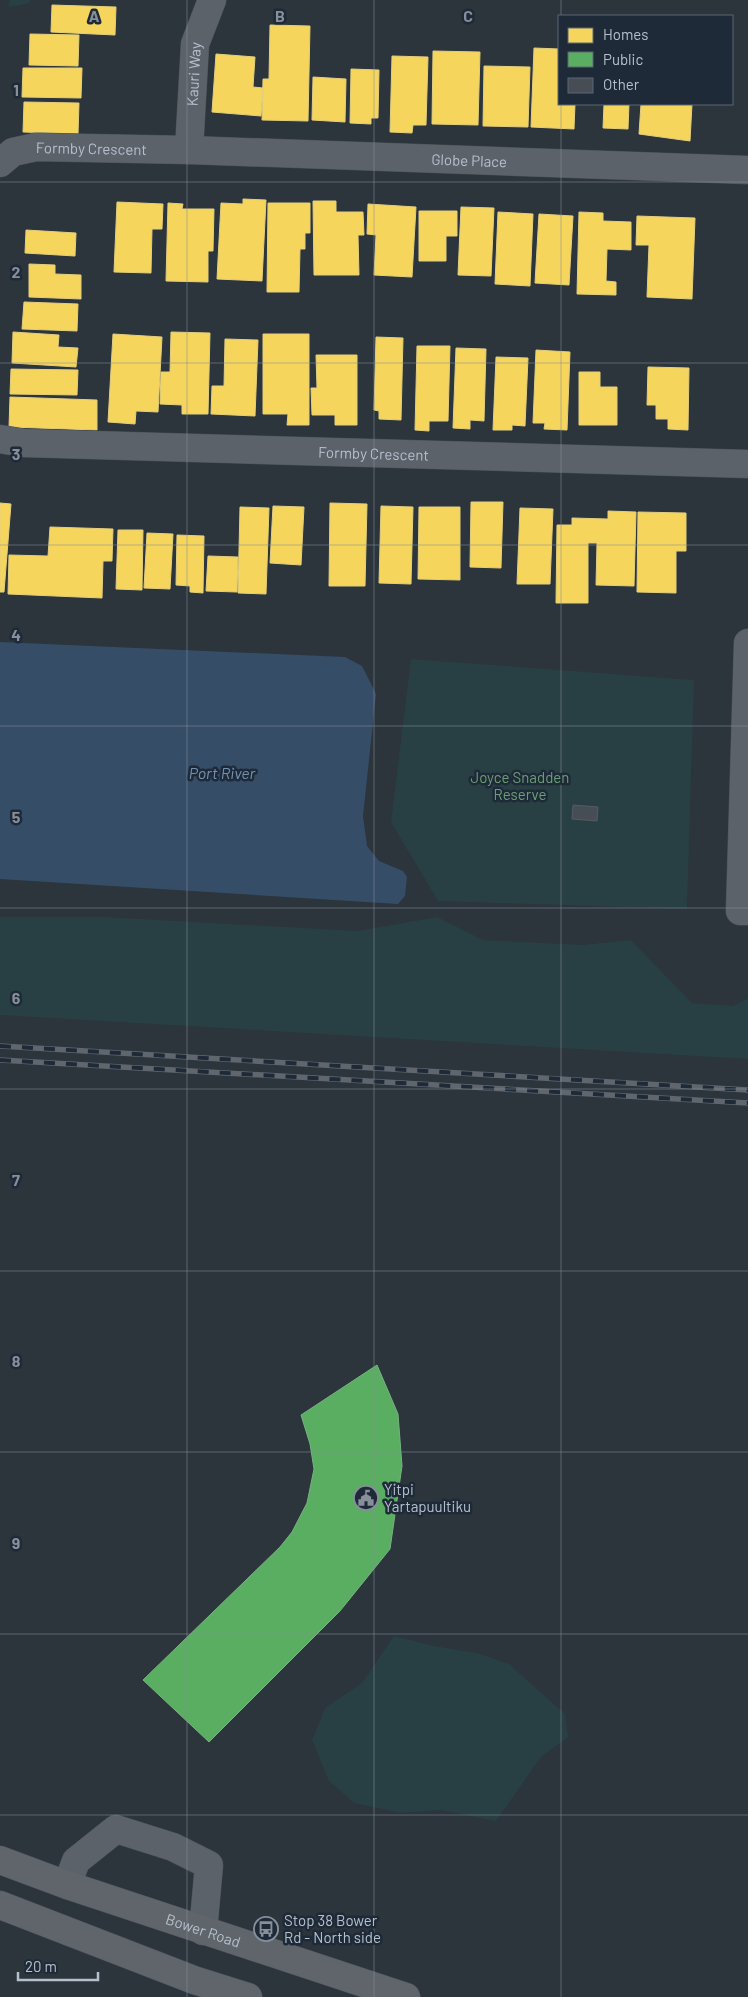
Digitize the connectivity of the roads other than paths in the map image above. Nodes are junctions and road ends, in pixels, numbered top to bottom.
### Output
1 (212, 0) edge
2 (189, 150) junction
3 (0, 163) edge
4 (748, 170) edge
5 (0, 439) edge
6 (748, 464) edge
7 (748, 643) edge
8 (744, 911) edge
9 (0, 1861) edge
10 (67, 1885) junction
11 (0, 1905) edge
12 (203, 1931) junction
13 (194, 1980) junction
14 (228, 1997) edge
15 (248, 1997) edge
16 (406, 1997) edge

1 - 2 street, Kauri Way
2 - 3 street, Formby Crescent
2 - 4 street, Globe Place
5 - 6 street, Formby Crescent
7 - 8 street
9 - 10 main road, Bower Road
10 - 12 main road, Bower Road
10 - 12 street
11 - 13 main road
12 - 16 main road, Bower Road
13 - 14 main road
13 - 15 main road

